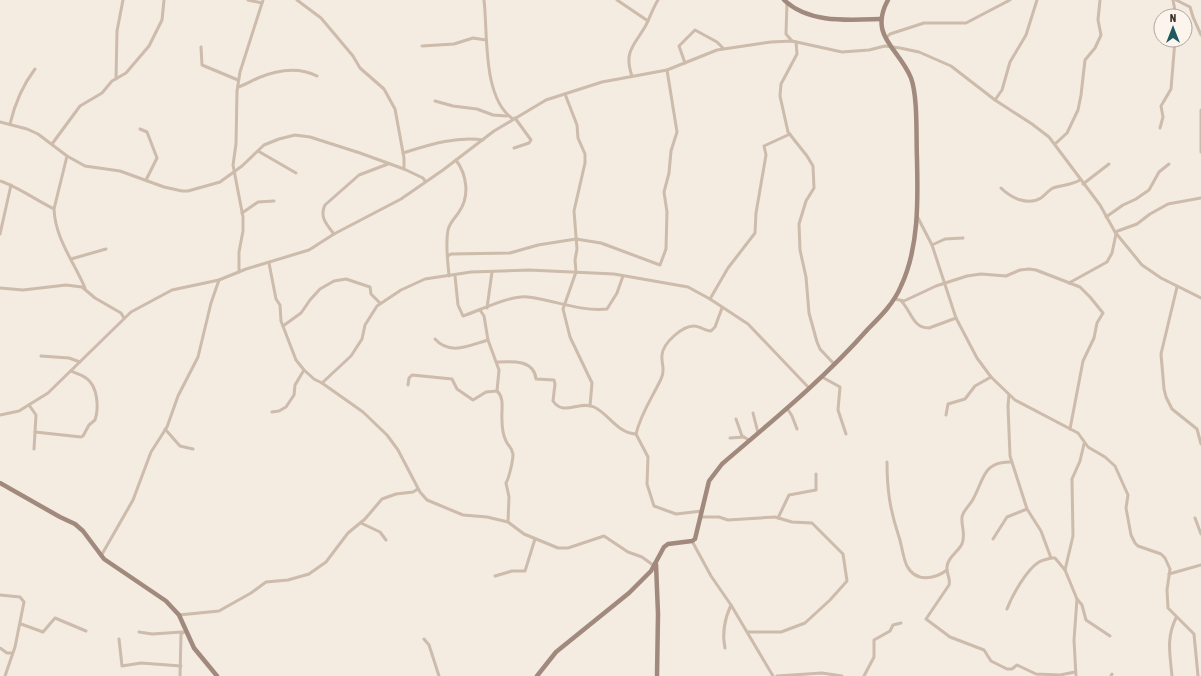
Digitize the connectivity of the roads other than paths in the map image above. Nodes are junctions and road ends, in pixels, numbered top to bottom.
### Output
1 (123, 0) edge
2 (164, 0) edge
3 (248, 0) edge
4 (297, 0) edge
5 (484, 0) edge
6 (617, 0) edge
7 (658, 0) edge
8 (888, 0) edge
9 (1010, 0) edge
10 (1037, 0) edge
11 (1100, 0) edge
12 (1175, 0) edge
13 (786, 1) edge
14 (263, 2) edge
15 (881, 19) junction
16 (648, 21) junction
17 (1201, 35) edge
18 (886, 38) junction
19 (486, 40) junction
20 (792, 41) junction
21 (796, 42) junction
22 (422, 46) dead end
23 (201, 47) dead end
24 (890, 47) junction
25 (723, 48) junction
26 (1174, 48) edge
27 (685, 63) junction
28 (36, 69) dead end
29 (667, 70) junction
30 (317, 76) dead end
31 (632, 76) junction
32 (116, 79) junction
33 (238, 80) junction
34 (238, 87) junction
35 (565, 94) junction
36 (995, 100) junction
37 (435, 101) dead end
38 (1201, 110) edge
39 (508, 116) junction
40 (514, 119) junction
41 (0, 122) edge
42 (10, 124) junction
43 (1160, 128) dead end
44 (140, 129) dead end
45 (790, 134) junction
46 (483, 140) junction
47 (52, 144) junction
48 (1055, 144) junction
49 (514, 148) dead end
50 (258, 151) junction
51 (1201, 152) edge
52 (403, 153) junction
53 (67, 156) junction
54 (456, 160) junction
55 (388, 164) junction
56 (1109, 164) dead end
57 (1169, 164) dead end
58 (404, 169) junction
59 (233, 173) junction
60 (296, 173) dead end
61 (146, 180) junction
62 (1080, 180) junction
63 (0, 181) edge
64 (425, 181) junction
65 (1083, 184) junction
66 (12, 185) junction
67 (1001, 188) dead end
68 (1201, 198) edge
69 (274, 201) dead end
70 (54, 209) junction
71 (242, 212) junction
72 (916, 215) junction
73 (1106, 217) junction
74 (1116, 233) junction
75 (0, 234) edge
76 (334, 234) junction
77 (963, 238) dead end
78 (576, 239) junction
79 (932, 245) junction
80 (106, 249) dead end
81 (448, 256) junction
82 (71, 259) junction
83 (269, 263) junction
84 (239, 272) junction
85 (492, 272) junction
86 (576, 272) junction
87 (449, 276) junction
88 (454, 276) junction
89 (623, 276) junction
90 (219, 280) junction
91 (1069, 282) junction
92 (945, 283) junction
93 (1177, 287) junction
94 (0, 288) edge
95 (85, 288) junction
96 (1201, 298) edge
97 (710, 299) junction
98 (895, 299) junction
99 (901, 301) junction
100 (380, 303) junction
101 (563, 305) junction
102 (487, 308) junction
103 (722, 308) junction
104 (480, 310) junction
105 (118, 311) junction
106 (131, 312) junction
107 (124, 318) junction
108 (956, 318) junction
109 (283, 326) junction
110 (435, 339) dead end
111 (488, 340) junction
112 (41, 356) dead end
113 (80, 362) junction
114 (498, 362) junction
115 (835, 365) junction
116 (304, 370) junction
117 (71, 371) junction
118 (822, 377) junction
119 (991, 377) junction
120 (322, 382) junction
121 (408, 385) dead end
122 (809, 388) junction
123 (497, 390) junction
124 (1009, 395) junction
125 (29, 405) junction
126 (590, 406) junction
127 (787, 408) junction
128 (272, 412) dead end
129 (753, 413) dead end
130 (0, 415) edge
131 (946, 415) dead end
132 (736, 419) dead end
133 (164, 429) junction
134 (797, 429) dead end
135 (1070, 429) junction
136 (35, 432) junction
137 (758, 433) junction
138 (636, 434) junction
139 (846, 434) dead end
140 (744, 437) junction
141 (730, 438) dead end
142 (750, 440) junction
143 (1084, 444) junction
144 (1201, 444) edge
145 (34, 449) dead end
146 (193, 449) dead end
147 (887, 462) dead end
148 (1012, 462) junction
149 (816, 474) dead end
150 (0, 483) edge
151 (418, 489) junction
152 (1027, 509) junction
153 (702, 511) junction
154 (701, 517) junction
155 (778, 518) junction
156 (1195, 518) dead end
157 (508, 522) junction
158 (361, 523) junction
159 (1201, 534) edge
160 (535, 539) junction
161 (993, 539) dead end
162 (386, 540) dead end
163 (692, 541) junction
164 (101, 556) junction
165 (1051, 558) junction
166 (655, 563) junction
167 (1201, 565) edge
168 (947, 570) junction
169 (1065, 570) junction
170 (1169, 574) junction
171 (495, 576) dead end
172 (0, 596) edge
173 (1077, 598) junction
174 (731, 606) junction
175 (1007, 609) dead end
176 (179, 615) junction
177 (1176, 618) junction
178 (901, 623) dead end
179 (21, 624) junction
180 (86, 631) dead end
181 (184, 631) junction
182 (139, 632) dead end
183 (748, 632) junction
184 (1110, 636) dead end
185 (119, 639) dead end
186 (424, 639) dead end
187 (0, 648) edge
188 (726, 648) dead end
189 (13, 653) junction
190 (181, 666) junction
191 (1076, 674) edge
192 (1068, 675) edge
193 (1199, 675) edge
194 (5, 676) edge
195 (180, 676) edge
196 (217, 676) edge
197 (439, 676) edge
198 (537, 676) edge
199 (657, 676) edge
200 (773, 676) edge
201 (777, 676) edge
202 (842, 676) edge
203 (864, 676) edge
204 (1172, 676) edge

1 - 32 street
2 - 32 street
3 - 14 street
4 - 52 street
5 - 19 street
6 - 16 street
7 - 16 street
8 - 15 main road
9 - 18 street
10 - 36 street
11 - 48 street
12 - 17 street
13 - 15 main road
13 - 20 street
14 - 33 street
15 - 18 main road
16 - 31 street
18 - 24 main road
19 - 22 street
19 - 39 street
20 - 21 street
20 - 25 street
21 - 24 street
21 - 45 street
23 - 33 street
24 - 36 street
24 - 72 main road
25 - 27 street
25 - 27 street
26 - 43 street
27 - 29 street
28 - 42 street
29 - 31 street
29 - 78 street
30 - 34 street
31 - 35 street
32 - 47 street
33 - 34 street
34 - 59 street
35 - 40 street
35 - 78 street
36 - 48 street
37 - 39 street
38 - 51 street
39 - 40 street
40 - 46 street
40 - 49 street
41 - 42 street
42 - 47 street
44 - 61 street
45 - 97 street
45 - 115 street
46 - 52 street
46 - 54 street
47 - 53 street
48 - 62 street
50 - 55 street
50 - 59 street
50 - 60 street
52 - 58 street
53 - 61 street
53 - 70 street
54 - 64 street
54 - 81 street
55 - 58 street
55 - 76 street
56 - 65 street
57 - 73 street
58 - 64 street
59 - 61 street
59 - 71 street
62 - 65 street
62 - 67 street
63 - 66 street
64 - 76 street
65 - 73 street
66 - 70 street
66 - 75 street
68 - 74 street
69 - 71 street
70 - 82 street
71 - 84 street
72 - 79 street
72 - 98 main road
73 - 74 street
74 - 91 street
74 - 93 street
76 - 83 street
77 - 79 street
78 - 81 street
78 - 86 street
79 - 92 street
80 - 82 street
81 - 87 street
82 - 95 street
83 - 84 street
83 - 109 street
84 - 90 street
85 - 86 street
85 - 88 street
85 - 102 street
86 - 89 street
86 - 101 street
87 - 88 street
87 - 100 street
88 - 104 street
89 - 97 street
89 - 101 street
90 - 106 street
90 - 133 street
91 - 92 street
91 - 135 street
92 - 99 street
92 - 108 street
93 - 96 street
93 - 144 street
94 - 95 street
95 - 105 street
97 - 103 street
98 - 99 street
98 - 115 main road
99 - 108 street
100 - 109 street
100 - 120 street
101 - 102 street
101 - 126 street
102 - 104 street
103 - 122 street
103 - 138 street
104 - 111 street
105 - 106 street
105 - 107 street
106 - 107 street
107 - 113 street
108 - 119 street
109 - 116 street
110 - 111 street
111 - 114 street
112 - 113 street
113 - 117 street
114 - 123 street
114 - 126 street
115 - 118 main road
116 - 120 street
116 - 128 street
117 - 125 street
117 - 136 street
118 - 122 main road
118 - 139 street
119 - 124 street
119 - 131 street
120 - 151 street
121 - 123 street
122 - 127 main road
123 - 157 street
124 - 135 street
124 - 148 street
125 - 130 street
125 - 136 street
126 - 138 street
127 - 134 street
127 - 137 main road
129 - 137 street
132 - 140 street
133 - 146 street
133 - 164 street
135 - 143 street
136 - 145 street
137 - 142 main road
138 - 153 street
140 - 141 street
140 - 142 street
142 - 153 main road
143 - 169 street
143 - 170 street
147 - 168 street
148 - 152 street
148 - 168 street
149 - 155 street
150 - 164 main road
151 - 157 street
151 - 158 street
152 - 161 street
152 - 165 street
153 - 154 main road
154 - 155 street
154 - 163 main road
155 - 183 street
156 - 159 street
157 - 160 street
158 - 162 street
158 - 176 street
160 - 166 street
160 - 171 street
163 - 166 main road
163 - 174 street
164 - 176 main road
165 - 169 street
165 - 175 street
166 - 198 main road
166 - 199 main road
167 - 170 street
168 - 192 street
169 - 173 street
170 - 177 street
172 - 179 street
173 - 184 street
173 - 191 street
174 - 183 street
174 - 188 street
176 - 181 main road
177 - 193 street
177 - 204 street
178 - 203 street
179 - 180 street
179 - 189 street
181 - 182 street
181 - 190 street
181 - 196 main road
183 - 200 street
185 - 190 street
186 - 197 street
187 - 189 street
189 - 194 street
190 - 195 street
191 - 192 street
201 - 202 street

